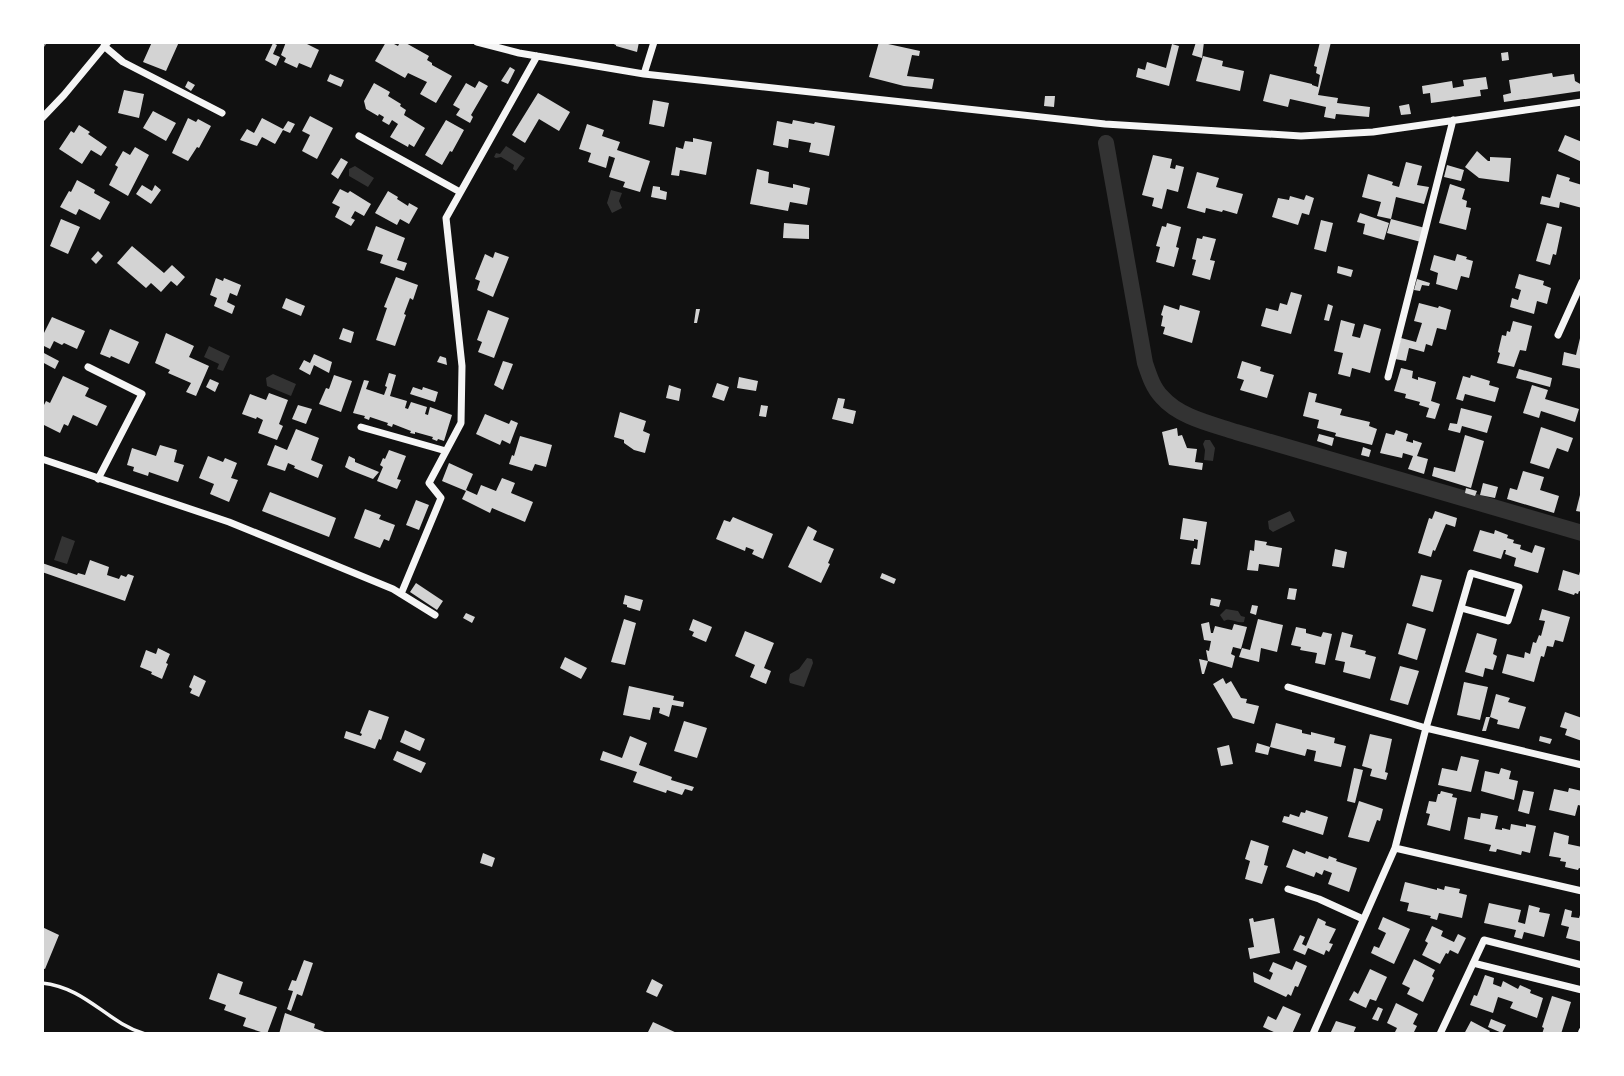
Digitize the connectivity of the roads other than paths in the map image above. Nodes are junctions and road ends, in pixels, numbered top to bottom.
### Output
1 (477, 42) edge
2 (654, 42) edge
3 (106, 44) edge
4 (537, 56) junction
5 (644, 74) junction
6 (1582, 102) edge
7 (222, 113) dead end
8 (42, 118) edge
9 (1453, 120) junction
10 (359, 136) dead end
11 (460, 192) junction
12 (1582, 282) edge
13 (1558, 335) dead end
14 (88, 367) dead end
15 (1388, 377) dead end
16 (361, 427) dead end
17 (446, 451) junction
18 (42, 459) edge
19 (98, 479) junction
20 (401, 594) junction
21 (1461, 608) junction
22 (435, 615) dead end
23 (1288, 687) dead end
24 (1426, 728) junction
25 (1582, 765) edge
26 (1395, 848) junction
27 (1288, 889) dead end
28 (1582, 891) edge
29 (1363, 919) junction
30 (1473, 963) junction
31 (1582, 965) edge
32 (42, 983) edge
33 (1582, 990) edge
34 (145, 1034) edge
35 (1312, 1034) edge
36 (1440, 1034) edge

1 - 4 street
2 - 5 street
3 - 7 street
3 - 8 street
4 - 5 street
4 - 11 street
5 - 9 street
6 - 9 street
9 - 15 street
10 - 11 street
11 - 17 street
12 - 13 street
14 - 19 street
16 - 17 street
17 - 20 street
18 - 19 street
19 - 20 street
20 - 22 street
21 - 21 street
21 - 24 street
23 - 24 street
24 - 25 street
24 - 26 street
26 - 28 street
26 - 29 street
27 - 29 street
29 - 35 street
30 - 31 street
30 - 33 street
30 - 36 street
32 - 34 lane

